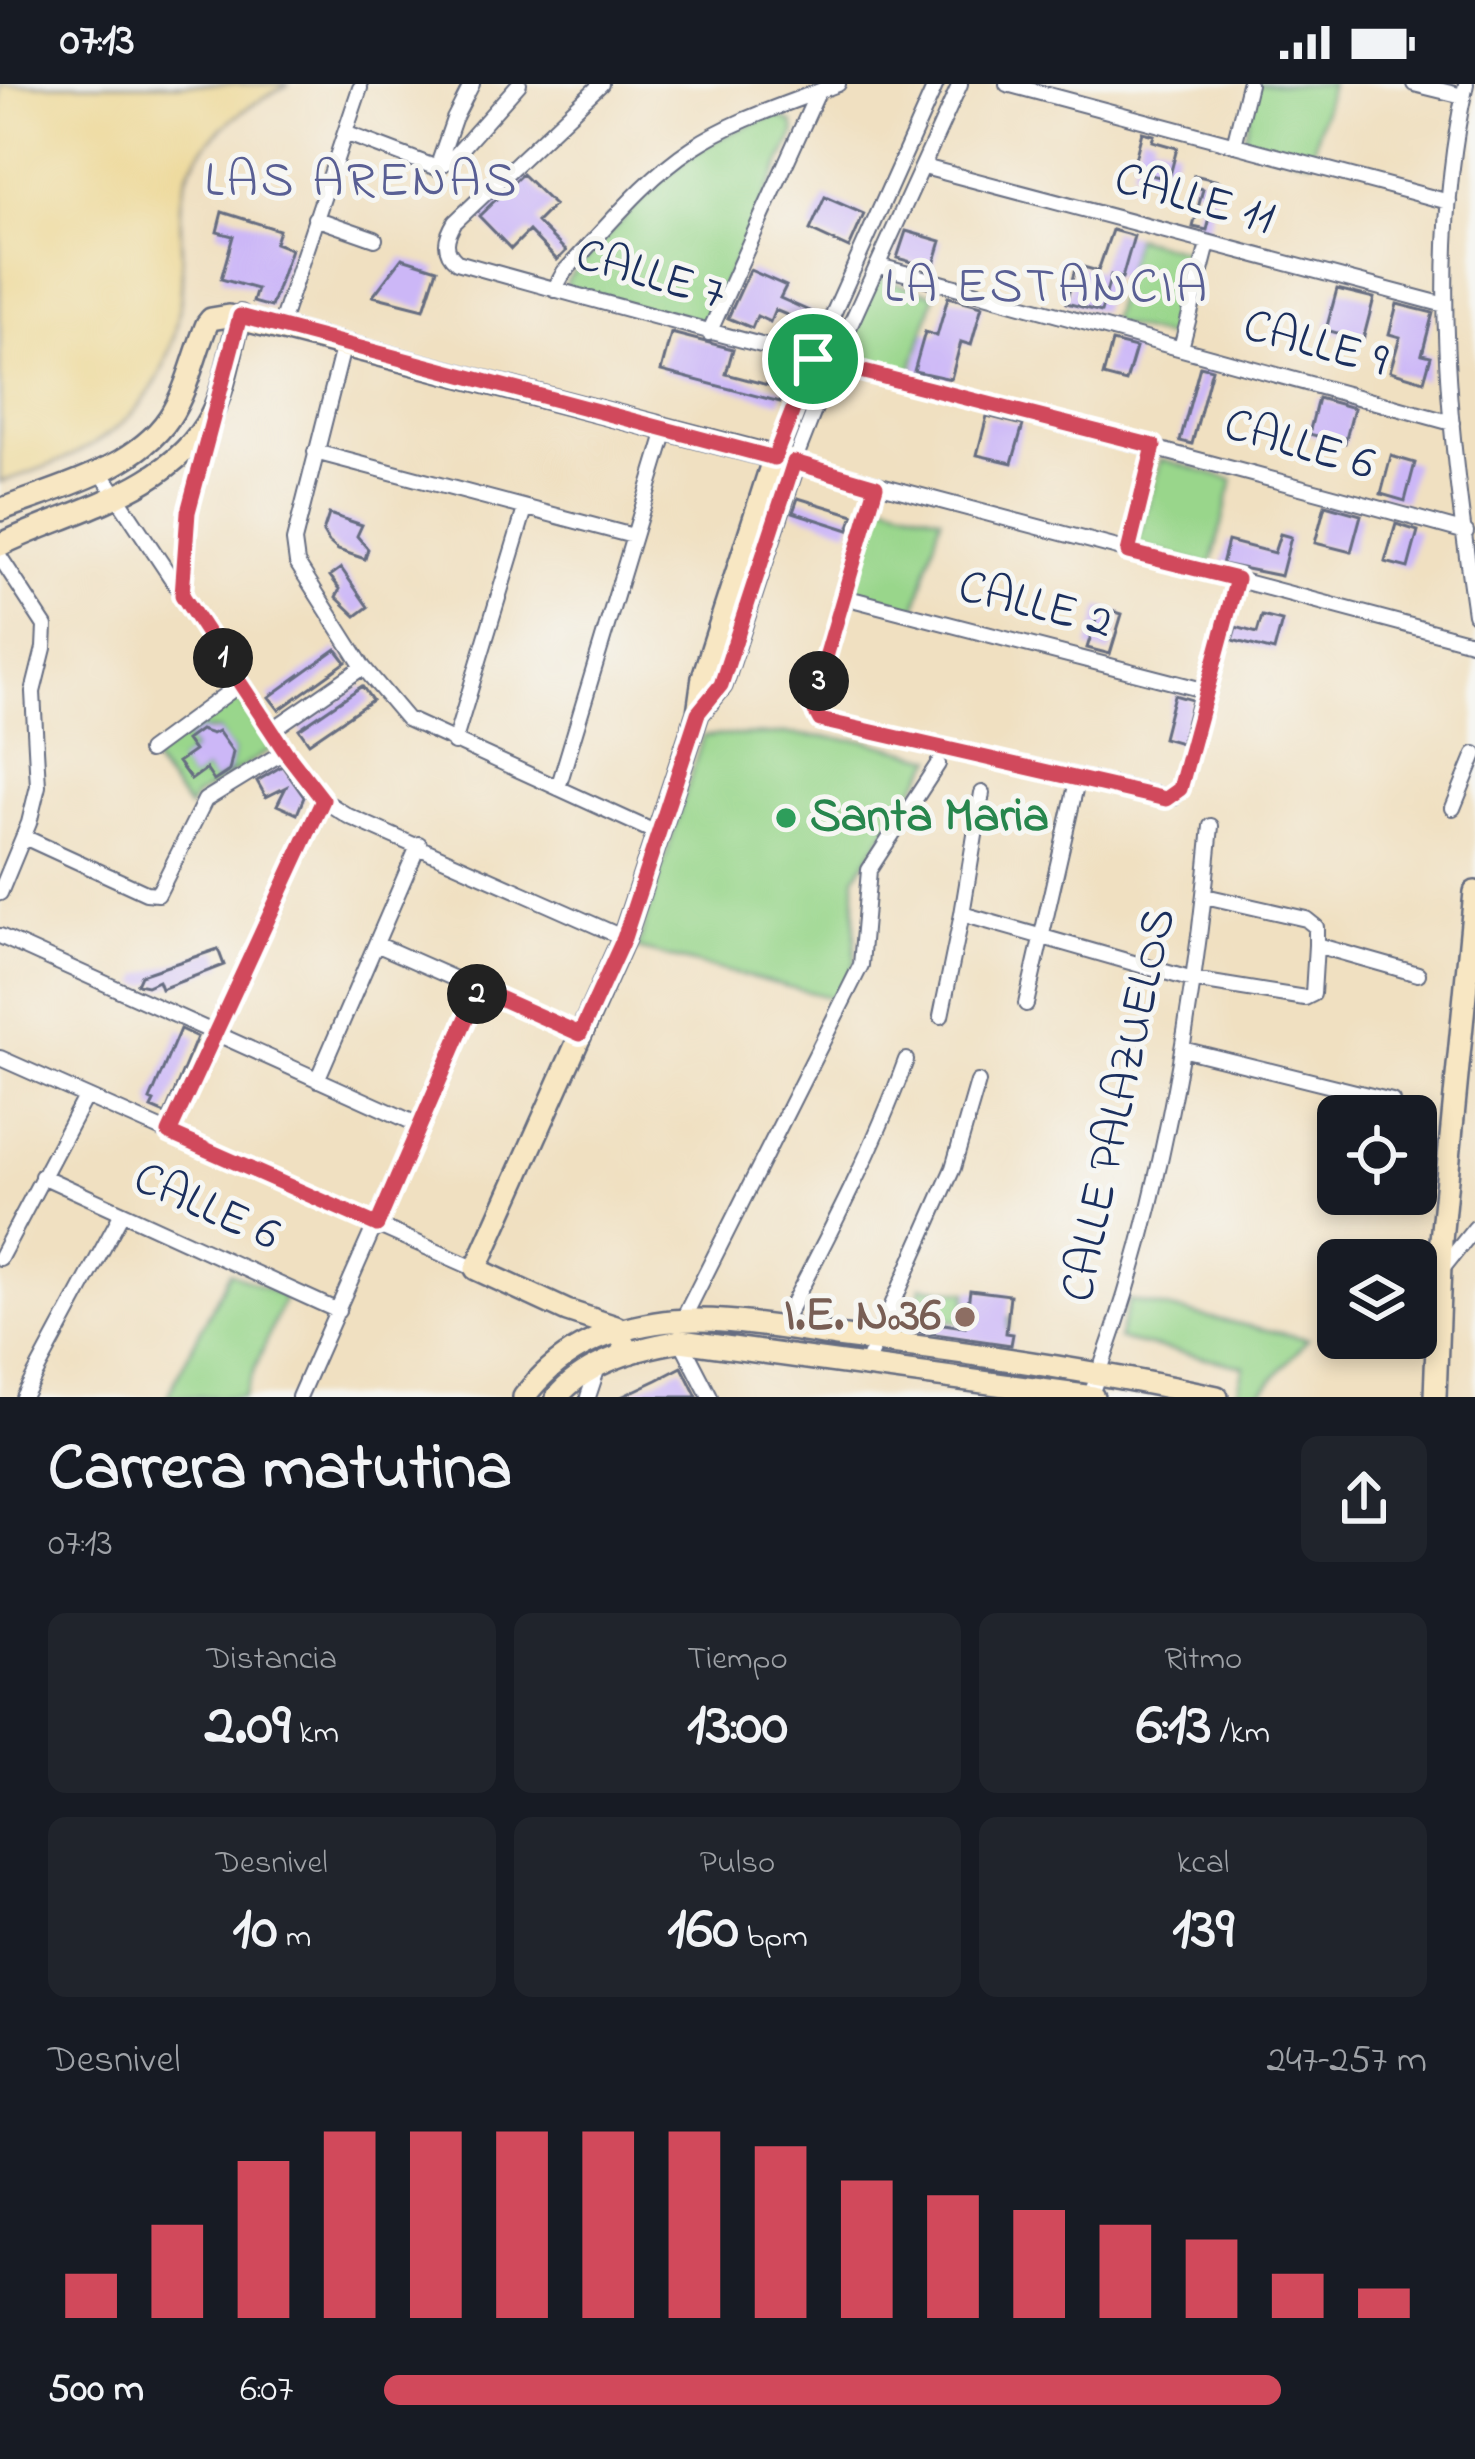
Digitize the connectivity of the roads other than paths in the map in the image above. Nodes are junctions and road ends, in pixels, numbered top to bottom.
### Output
1 (472, 84) edge
2 (519, 84) edge
3 (601, 84) edge
4 (838, 84) edge
5 (936, 84) edge
6 (960, 84) edge
7 (1007, 84) edge
8 (1249, 84) edge
9 (1414, 84) edge
10 (360, 88) dead end
11 (1464, 90) edge
12 (818, 92) junction
13 (783, 106) junction
14 (801, 129) junction
15 (345, 133) junction
16 (1234, 145) junction
17 (924, 167) junction
18 (436, 168) junction
19 (1449, 202) junction
20 (315, 218) junction
21 (375, 239) dead end
22 (1208, 244) junction
23 (879, 266) junction
24 (554, 290) junction
25 (1445, 305) junction
26 (240, 316) junction
27 (280, 326) junction
28 (709, 334) junction
29 (344, 344) junction
30 (1180, 348) junction
31 (813, 359) junction
32 (832, 365) junction
33 (212, 413) junction
34 (1452, 423) junction
35 (666, 430) junction
36 (1154, 446) junction
37 (315, 452) junction
38 (784, 460) junction
39 (100, 471) junction
40 (876, 486) junction
41 (118, 494) junction
42 (525, 508) junction
43 (0, 510) edge
44 (1466, 532) junction
45 (633, 536) junction
46 (0, 544) edge
47 (1128, 552) junction
48 (0, 557) edge
49 (1237, 579) junction
50 (182, 595) junction
51 (844, 597) junction
52 (1475, 614) edge
53 (1475, 643) edge
54 (362, 667) junction
55 (240, 684) junction
56 (1207, 691) junction
57 (272, 730) junction
58 (454, 742) junction
59 (149, 751) dead end
60 (285, 751) junction
61 (1475, 754) edge
62 (938, 764) dead end
63 (558, 788) junction
64 (1076, 790) dead end
65 (982, 793) dead end
66 (323, 800) junction
67 (1453, 808) dead end
68 (1211, 826) dead end
69 (659, 834) junction
70 (24, 837) junction
71 (419, 844) junction
72 (1475, 892) edge
73 (0, 893) edge
74 (1205, 896) junction
75 (962, 914) junction
76 (0, 936) edge
77 (1042, 937) junction
78 (624, 938) junction
79 (376, 944) junction
80 (1316, 945) junction
81 (1418, 974) dead end
82 (1193, 980) junction
83 (479, 989) junction
84 (1026, 1004) dead end
85 (940, 1016) dead end
86 (215, 1033) junction
87 (580, 1034) junction
88 (1182, 1049) junction
89 (0, 1058) edge
90 (906, 1060) dead end
91 (317, 1080) junction
92 (978, 1082) dead end
93 (1368, 1095) edge
94 (85, 1097) junction
95 (421, 1126) junction
96 (169, 1133) junction
97 (42, 1176) junction
98 (122, 1213) junction
99 (377, 1225) junction
100 (1475, 1228) edge
101 (0, 1258) edge
102 (476, 1269) junction
103 (1439, 1272) junction
104 (338, 1311) junction
105 (567, 1311) junction
106 (780, 1328) junction
107 (621, 1330) junction
108 (681, 1331) junction
109 (877, 1341) junction
110 (589, 1342) junction
111 (629, 1354) junction
112 (866, 1364) junction
113 (598, 1367) junction
114 (1030, 1392) edge
115 (1093, 1392) edge
116 (23, 1397) edge
117 (299, 1397) edge
118 (524, 1397) edge
119 (556, 1397) edge
120 (588, 1397) edge
121 (710, 1397) edge
122 (1217, 1397) edge
123 (1436, 1397) edge

1 - 18 street
2 - 18 street
3 - 24 street, CALLE 7
4 - 12 street
5 - 31 street
6 - 17 street
7 - 16 street
8 - 16 street
9 - 11 street
10 - 15 street
11 - 19 street
12 - 13 street
12 - 14 street
13 - 14 street
13 - 24 street
14 - 28 street
15 - 18 street
15 - 20 street
16 - 19 street
17 - 22 street, CALLE 11
17 - 23 street
19 - 25 street
20 - 21 street
20 - 27 street
22 - 25 street, CALLE 11
22 - 30 street
23 - 30 street, CALLE 9
23 - 32 street
24 - 28 street, CALLE 7
25 - 34 street
26 - 27 street
26 - 33 street
26 - 39 street
27 - 29 street
28 - 31 street, CALLE 7
29 - 35 street
29 - 37 street
30 - 34 street, CALLE 9
31 - 32 street, CALLE 7
31 - 38 street
32 - 36 street, CALLE 6
32 - 38 street
33 - 41 street
33 - 50 street
34 - 44 street
35 - 38 street
35 - 45 street
36 - 44 street, CALLE 6
36 - 47 street
37 - 42 street
37 - 54 street
38 - 40 street
38 - 69 street
39 - 41 street
39 - 43 street
40 - 47 street
40 - 51 street
41 - 46 street
41 - 50 street
42 - 45 street
42 - 58 street
44 - 52 street
45 - 63 street
47 - 49 street
48 - 70 street
49 - 53 street
49 - 56 street
50 - 55 street
51 - 56 street, CALLE 2
51 - 56 street
54 - 57 street
54 - 58 street
55 - 57 street
55 - 59 street
57 - 60 street
58 - 63 street
60 - 66 street
60 - 70 street
61 - 67 street
62 - 108 street
63 - 69 street
64 - 77 street
65 - 75 street
66 - 71 street
66 - 86 street
68 - 74 street, CALLE PALAZUELOS
69 - 78 street
70 - 73 street
71 - 78 street
71 - 79 street
72 - 103 street
74 - 80 street
74 - 82 street, CALLE PALAZUELOS
75 - 77 street
75 - 85 street
76 - 86 street
77 - 82 street
77 - 84 street
78 - 87 street
79 - 83 street
79 - 91 street
80 - 81 street
80 - 82 street
82 - 88 street, CALLE PALAZUELOS
83 - 87 street
83 - 95 street
86 - 91 street
86 - 96 street
87 - 102 street
88 - 93 street
88 - 115 street, CALLE PALAZUELOS
89 - 94 street
90 - 106 street
91 - 95 street
92 - 109 street
94 - 96 street
94 - 97 street
95 - 99 street
96 - 99 street
97 - 98 street, CALLE 6
97 - 101 street
98 - 104 street, CALLE 6
98 - 116 street
99 - 102 street
99 - 104 street
100 - 103 street
102 - 105 street
103 - 123 street
104 - 117 street
105 - 107 street
105 - 110 street
106 - 108 street
106 - 109 street
107 - 108 street
107 - 110 street
107 - 111 street
108 - 111 street
108 - 112 street
108 - 121 street
109 - 112 street
109 - 115 street
110 - 113 street
110 - 118 street
111 - 113 street
112 - 114 street
113 - 119 street
113 - 120 street
114 - 115 street
115 - 122 street

